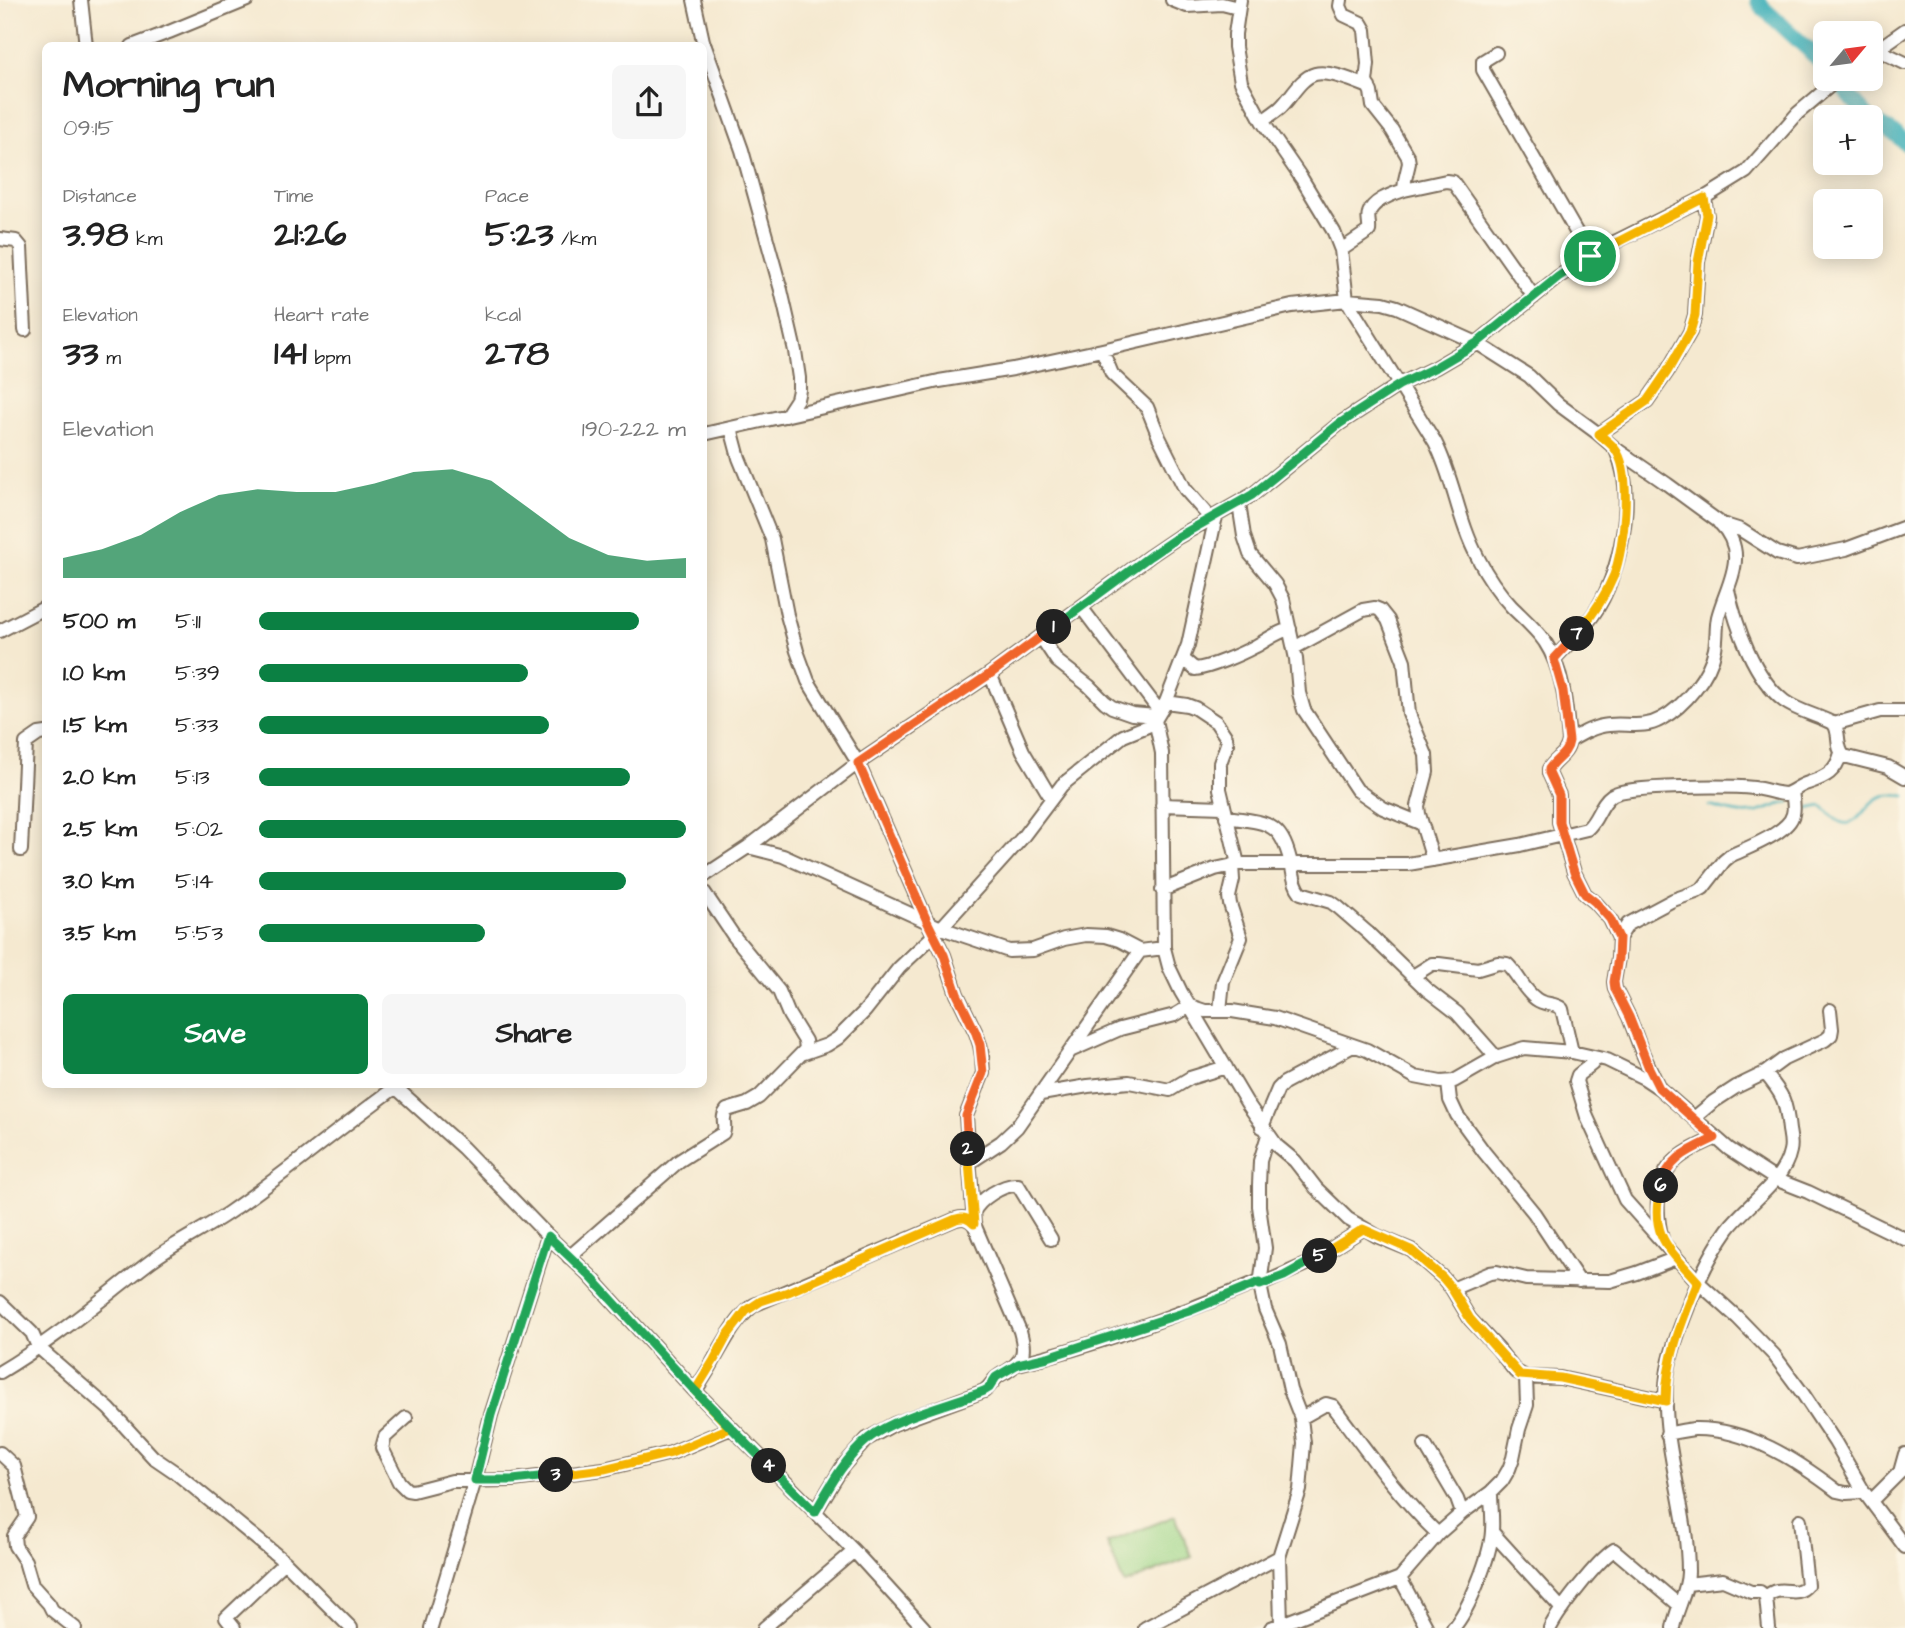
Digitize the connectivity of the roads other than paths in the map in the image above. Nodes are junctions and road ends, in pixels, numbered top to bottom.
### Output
1 (81, 0) edge
2 (247, 0) edge
3 (694, 0) edge
4 (1172, 0) edge
5 (1341, 0) edge
6 (1239, 4) edge
7 (1905, 30) edge
8 (86, 42) edge
9 (143, 42) edge
10 (703, 42) edge
11 (1883, 46) edge
12 (707, 52) edge
13 (1496, 53) dead end
14 (1883, 55) edge
15 (1905, 63) edge
16 (1369, 87) junction
17 (1824, 91) edge
18 (1262, 121) junction
19 (1404, 190) junction
20 (1704, 198) junction
21 (0, 240) edge
22 (1341, 250) junction
23 (1590, 256) junction
24 (1534, 297) junction
25 (1347, 300) junction
26 (25, 330) dead end
27 (1477, 343) junction
28 (1102, 350) junction
29 (1399, 385) junction
30 (799, 390) junction
31 (815, 410) junction
32 (786, 416) junction
33 (732, 428) junction
34 (707, 433) edge
35 (1599, 434) junction
36 (1616, 449) junction
37 (1239, 504) junction
38 (1213, 518) junction
39 (1719, 523) junction
40 (1905, 527) edge
41 (1728, 590) junction
42 (1081, 607) junction
43 (42, 609) edge
44 (1290, 629) junction
45 (0, 631) edge
46 (1041, 636) junction
47 (1294, 648) junction
48 (1183, 659) junction
49 (1554, 659) junction
50 (990, 674) junction
51 (1905, 711) edge
52 (1159, 713) junction
53 (1834, 724) junction
54 (42, 734) edge
55 (1569, 741) junction
56 (1841, 753) junction
57 (858, 763) junction
58 (1905, 777) edge
59 (1792, 792) junction
60 (1051, 798) junction
61 (1163, 805) junction
62 (1225, 812) junction
63 (1420, 822) junction
64 (1564, 836) junction
65 (748, 847) junction
66 (21, 850) dead end
67 (1433, 860) junction
68 (1235, 865) junction
69 (1291, 865) junction
70 (707, 874) edge
71 (1162, 890) junction
72 (707, 896) edge
73 (927, 921) junction
74 (937, 932) junction
75 (1619, 938) junction
76 (1164, 948) junction
77 (1140, 951) junction
78 (1413, 976) junction
79 (1190, 1006) junction
80 (1830, 1010) dead end
81 (1220, 1011) junction
82 (1353, 1046) junction
83 (1070, 1051) junction
84 (1572, 1052) junction
85 (804, 1053) junction
86 (1496, 1057) junction
87 (1596, 1058) junction
88 (1226, 1067) junction
89 (1765, 1073) junction
90 (1448, 1083) junction
91 (393, 1088) edge
92 (398, 1088) edge
93 (1659, 1088) junction
94 (1041, 1094) junction
95 (1694, 1118) junction
96 (1265, 1131) junction
97 (1715, 1138) junction
98 (969, 1163) junction
99 (1775, 1179) junction
100 (974, 1218) junction
101 (1363, 1229) junction
102 (548, 1236) junction
103 (1051, 1239) dead end
104 (1905, 1239) edge
105 (1663, 1242) junction
106 (569, 1257) junction
107 (1676, 1258) junction
108 (1579, 1281) junction
109 (1698, 1282) junction
110 (1260, 1283) junction
111 (1452, 1289) junction
112 (0, 1302) edge
113 (38, 1348) junction
114 (1018, 1364) junction
115 (0, 1372) edge
116 (1526, 1377) junction
117 (695, 1391) junction
118 (1666, 1401) junction
119 (406, 1418) dead end
120 (1301, 1418) junction
121 (730, 1428) junction
122 (1667, 1433) junction
123 (1425, 1444) dead end
124 (0, 1453) edge
125 (1905, 1454) edge
126 (475, 1480) junction
127 (1491, 1492) junction
128 (1868, 1497) junction
129 (815, 1512) junction
130 (1462, 1513) junction
131 (1800, 1520) dead end
132 (1492, 1532) junction
133 (1438, 1534) junction
134 (1905, 1547) edge
135 (854, 1551) junction
136 (1279, 1557) junction
137 (285, 1562) junction
138 (1400, 1578) junction
139 (1687, 1584) junction
140 (1766, 1597) junction
141 (1679, 1605) junction
142 (1562, 1609) junction
143 (1279, 1626) edge
144 (75, 1628) edge
145 (234, 1628) edge
146 (351, 1628) edge
147 (431, 1628) edge
148 (764, 1628) edge
149 (924, 1628) edge
150 (1145, 1628) edge
151 (1427, 1628) edge
152 (1453, 1628) edge
153 (1550, 1628) edge
154 (1672, 1628) edge
155 (1769, 1628) edge

1 - 8 street
2 - 9 street
3 - 10 street
4 - 6 street
5 - 16 street
6 - 18 street
7 - 11 street
12 - 30 street
13 - 23 street
14 - 15 street
16 - 18 street
16 - 19 street
17 - 20 street
18 - 22 street
19 - 22 street
19 - 24 street
20 - 23 street
20 - 35 street
21 - 26 street
22 - 25 street
23 - 24 street
24 - 27 street
25 - 27 street
25 - 28 street
25 - 29 street
27 - 29 street
27 - 35 street
28 - 31 street
28 - 38 street
29 - 37 street
29 - 49 street
30 - 31 street
30 - 32 street
31 - 32 street
32 - 33 street
33 - 34 street
33 - 57 street
35 - 36 street
36 - 39 street
36 - 49 street
37 - 38 street
37 - 44 street
38 - 42 street
38 - 48 street
39 - 40 street
39 - 41 street
41 - 53 street
41 - 55 street
42 - 46 street
42 - 52 street
43 - 45 street
44 - 47 street
44 - 48 street
46 - 50 street
46 - 52 street
47 - 63 street
47 - 63 street
48 - 52 street
49 - 55 street
50 - 57 street
50 - 60 street
51 - 53 street
52 - 60 street
52 - 61 street
52 - 62 street
53 - 56 street
54 - 66 street
55 - 64 street
56 - 58 street
56 - 59 street
57 - 65 street
57 - 73 street
59 - 64 street
59 - 75 street
60 - 74 street
61 - 62 street
61 - 71 street
62 - 68 street
62 - 69 street
63 - 67 street
64 - 67 street
64 - 75 street
65 - 70 street
65 - 73 street
67 - 69 street
68 - 69 street
68 - 71 street
68 - 81 street
69 - 78 street
71 - 76 street
72 - 85 street
73 - 74 street
74 - 77 street
74 - 85 street
74 - 98 street
75 - 93 street
76 - 77 street
76 - 79 street
77 - 83 street
78 - 84 street
78 - 86 street
79 - 81 street
79 - 83 street
79 - 88 street
80 - 89 street
81 - 82 street
82 - 90 street
82 - 96 street
83 - 94 street
84 - 86 street
84 - 87 street
85 - 106 street
86 - 90 street
87 - 93 street
87 - 105 street
88 - 94 street
88 - 96 street
89 - 95 street
89 - 99 street
90 - 108 street
91 - 113 street
92 - 102 street
93 - 95 street
94 - 98 street
95 - 97 street
96 - 101 street
96 - 110 street
97 - 99 street
97 - 105 street
98 - 100 street
99 - 104 street
99 - 109 street
100 - 103 street
100 - 114 street
100 - 117 street
101 - 110 street
101 - 111 street
102 - 106 street
102 - 126 street
105 - 107 street
106 - 117 street
107 - 108 street
107 - 109 street
108 - 111 street
109 - 118 street
109 - 128 street
110 - 114 street
110 - 120 street
111 - 116 street
112 - 113 street
113 - 115 street
113 - 137 street
114 - 129 street
116 - 118 street
116 - 127 street
117 - 121 street
118 - 122 street
119 - 126 street
120 - 133 street
120 - 136 street
121 - 126 street
121 - 129 street
122 - 128 street
122 - 139 street
123 - 130 street
124 - 144 street
125 - 128 street
126 - 147 street
127 - 130 street
127 - 132 street
128 - 134 street
129 - 135 street
130 - 133 street
131 - 140 street
132 - 142 street
132 - 152 street
133 - 138 street
135 - 148 street
135 - 149 street
136 - 143 street
136 - 150 street
137 - 145 street
137 - 146 street
138 - 143 street
138 - 151 street
139 - 140 street
139 - 141 street
140 - 155 street
141 - 142 street
141 - 154 street
142 - 153 street

